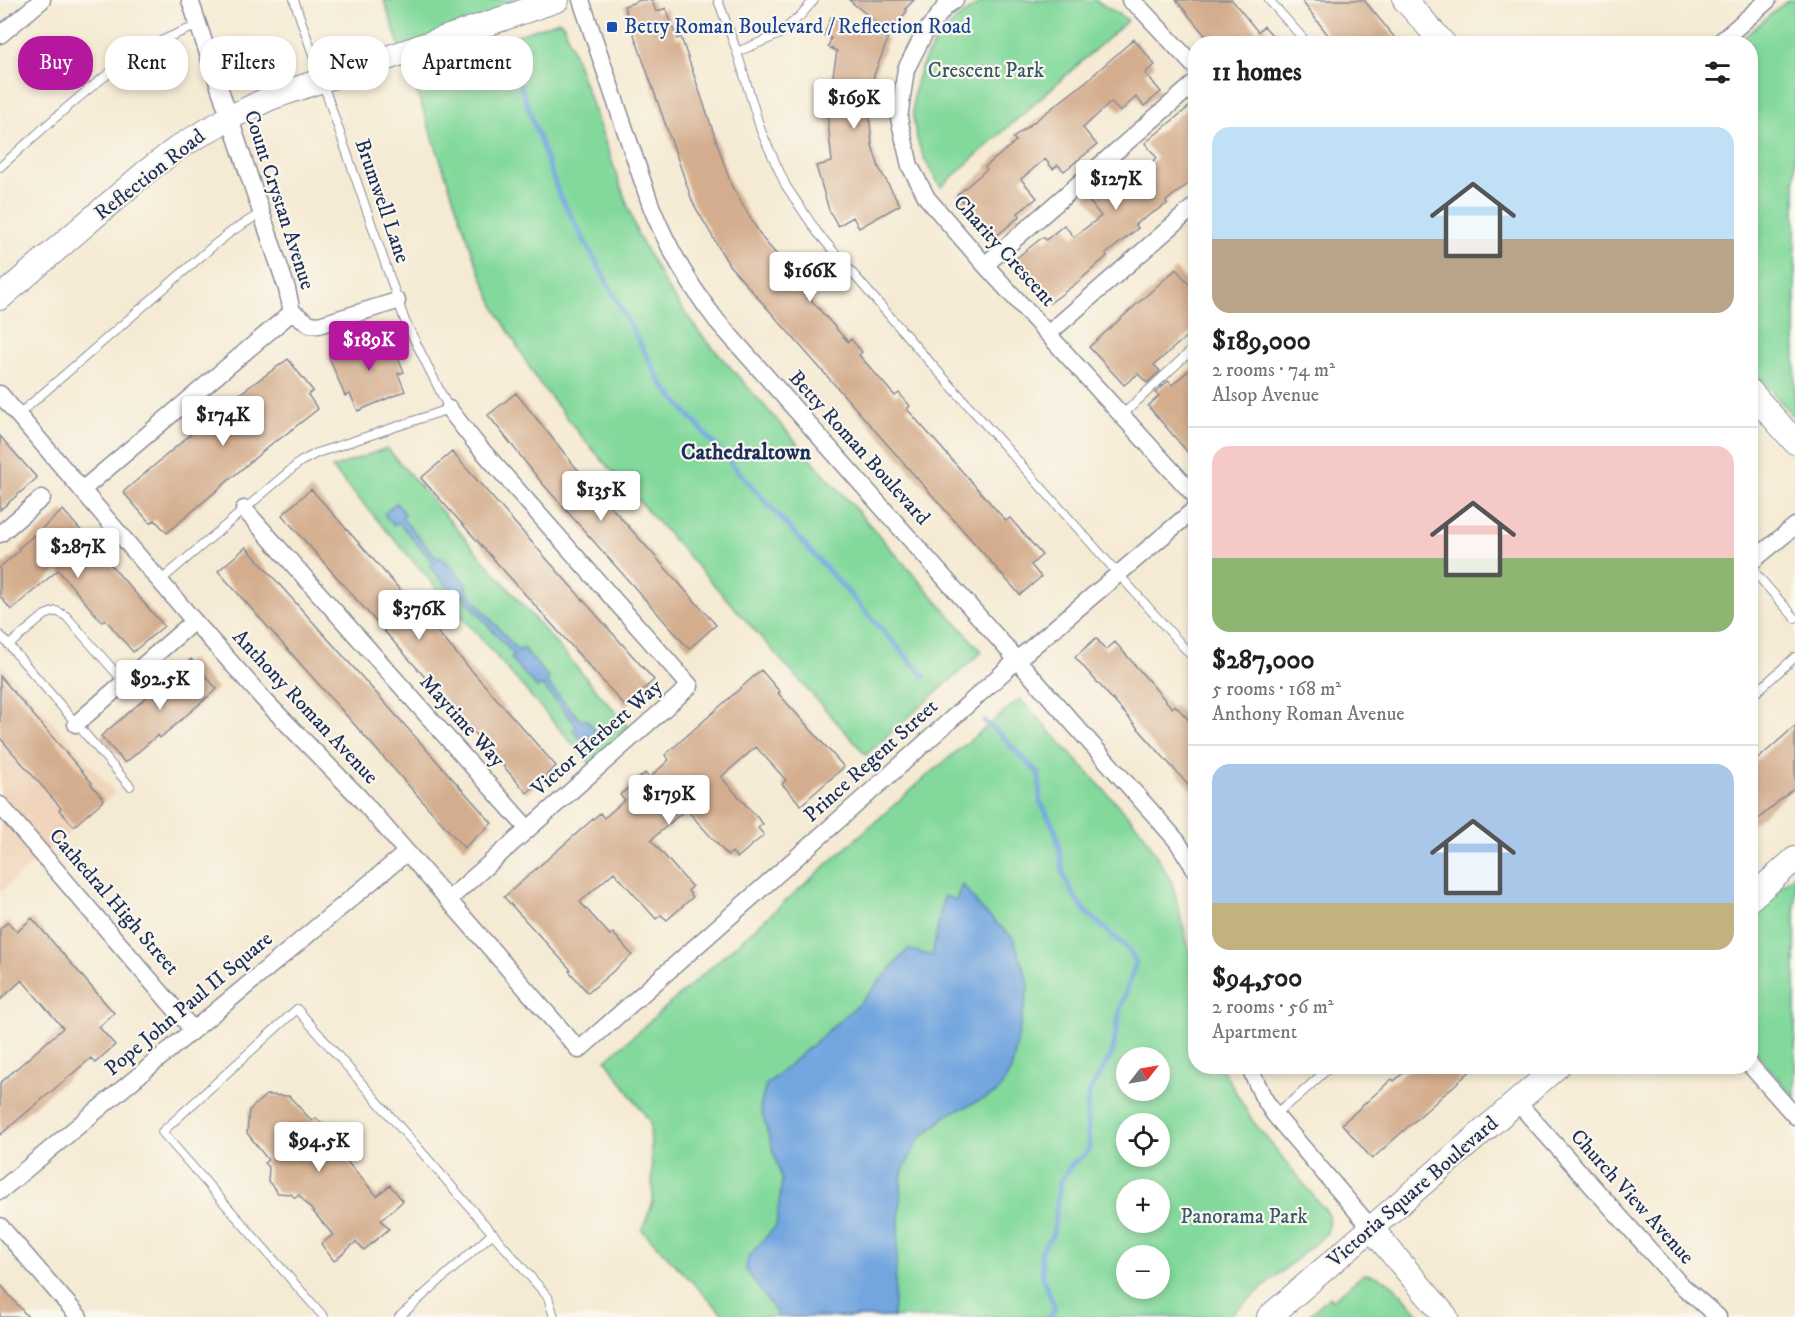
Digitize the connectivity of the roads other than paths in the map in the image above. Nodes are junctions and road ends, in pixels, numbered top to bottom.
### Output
1 (42, 0) edge
2 (190, 0) edge
3 (294, 0) edge
4 (557, 0) edge
5 (581, 0) edge
6 (718, 0) edge
7 (814, 0) edge
8 (954, 0) edge
9 (1130, 0) edge
10 (1269, 0) edge
11 (1405, 0) edge
12 (1768, 0) edge
13 (198, 26) junction
14 (0, 35) edge
15 (1301, 36) edge
16 (1437, 36) edge
17 (1727, 36) edge
18 (308, 42) edge
19 (736, 52) junction
20 (389, 58) edge
21 (1188, 59) edge
22 (308, 85) edge
23 (1188, 89) edge
24 (324, 90) edge
25 (229, 118) junction
26 (0, 166) edge
27 (1188, 212) edge
28 (261, 213) junction
29 (985, 265) junction
30 (0, 298) edge
31 (397, 301) junction
32 (292, 312) junction
33 (1048, 334) junction
34 (1188, 353) edge
35 (0, 394) edge
36 (1758, 400) edge
37 (449, 409) junction
38 (18, 415) junction
39 (1121, 416) junction
40 (1795, 442) edge
41 (1188, 488) edge
42 (82, 490) junction
43 (42, 498) dead end
44 (244, 509) junction
45 (1188, 515) edge
46 (1795, 526) edge
47 (0, 534) edge
48 (1758, 553) edge
49 (1758, 564) edge
50 (1117, 573) junction
51 (160, 581) junction
52 (1795, 618) edge
53 (194, 621) junction
54 (0, 635) edge
55 (9, 645) junction
56 (1188, 652) edge
57 (1795, 657) edge
58 (1017, 660) junction
59 (124, 682) junction
60 (1758, 691) edge
61 (76, 724) junction
62 (130, 786) dead end
63 (0, 805) edge
64 (528, 829) junction
65 (407, 852) junction
66 (1188, 858) edge
67 (1795, 859) edge
68 (1758, 892) edge
69 (448, 900) junction
70 (192, 1030) junction
71 (579, 1050) joint
72 (1253, 1074) edge
73 (1322, 1074) edge
74 (1549, 1074) edge
75 (1758, 1074) edge
76 (1517, 1102) junction
77 (1274, 1114) junction
78 (1795, 1116) edge
79 (0, 1191) edge
80 (0, 1226) edge
81 (1371, 1228) junction
82 (493, 1233) junction
83 (79, 1317) edge
84 (324, 1317) edge
85 (399, 1317) edge
86 (554, 1317) edge
87 (1269, 1317) edge
88 (1446, 1317) edge
89 (1718, 1317) edge

1 - 14 street
2 - 13 street, Count Crystan Avenue
3 - 18 lane, Brumwell Lane
4 - 20 street, Reflection Road
5 - 58 street, Betty Roman Boulevard
6 - 19 lane
7 - 19 lane
8 - 29 street, Charity Crescent
9 - 21 street
10 - 15 lane
11 - 16 street
12 - 17 street
13 - 25 street, Count Crystan Avenue
13 - 26 lane
19 - 50 lane
22 - 25 street, Reflection Road
23 - 29 street
24 - 31 lane, Brumwell Lane
25 - 28 street, Count Crystan Avenue
25 - 30 street, Reflection Road
27 - 33 street
28 - 32 street, Count Crystan Avenue
28 - 38 lane
29 - 33 street, Charity Crescent
31 - 32 street
31 - 37 lane, Brumwell Lane
32 - 42 street
33 - 39 street, Charity Crescent
34 - 39 lane
35 - 38 street, Anthony Roman Avenue
36 - 40 street
37 - 44 lane
37 - 64 street, Victor Herbert Way
38 - 42 street, Anthony Roman Avenue
39 - 41 street, Charity Crescent
42 - 51 street, Anthony Roman Avenue
43 - 47 street
44 - 51 lane
44 - 64 street, Maytime Way
45 - 50 street, Prince Regent Street
46 - 48 street
49 - 52 lane
50 - 56 lane
50 - 58 street, Prince Regent Street
51 - 53 street, Anthony Roman Avenue
53 - 59 street
53 - 65 street, Anthony Roman Avenue
54 - 55 lane
55 - 59 lane
55 - 61 lane
57 - 60 lane
58 - 66 street, Betty Roman Boulevard
58 - 71 street, Prince Regent Street
59 - 61 street
61 - 62 lane
63 - 70 street, Cathedral High Street
64 - 69 street, Victor Herbert Way
65 - 69 street, Anthony Roman Avenue
65 - 70 street, Pope John Paul II Square
67 - 68 street
69 - 71 street, Anthony Roman Avenue
70 - 79 street, Pope John Paul II Square
72 - 77 street
73 - 77 lane
74 - 76 street, Victoria Square Boulevard
75 - 78 street
76 - 81 street, Victoria Square Boulevard
76 - 89 street, Church View Avenue
77 - 81 street
80 - 83 street
81 - 87 street, Victoria Square Boulevard
81 - 88 street
82 - 84 lane
82 - 85 lane
82 - 86 lane

